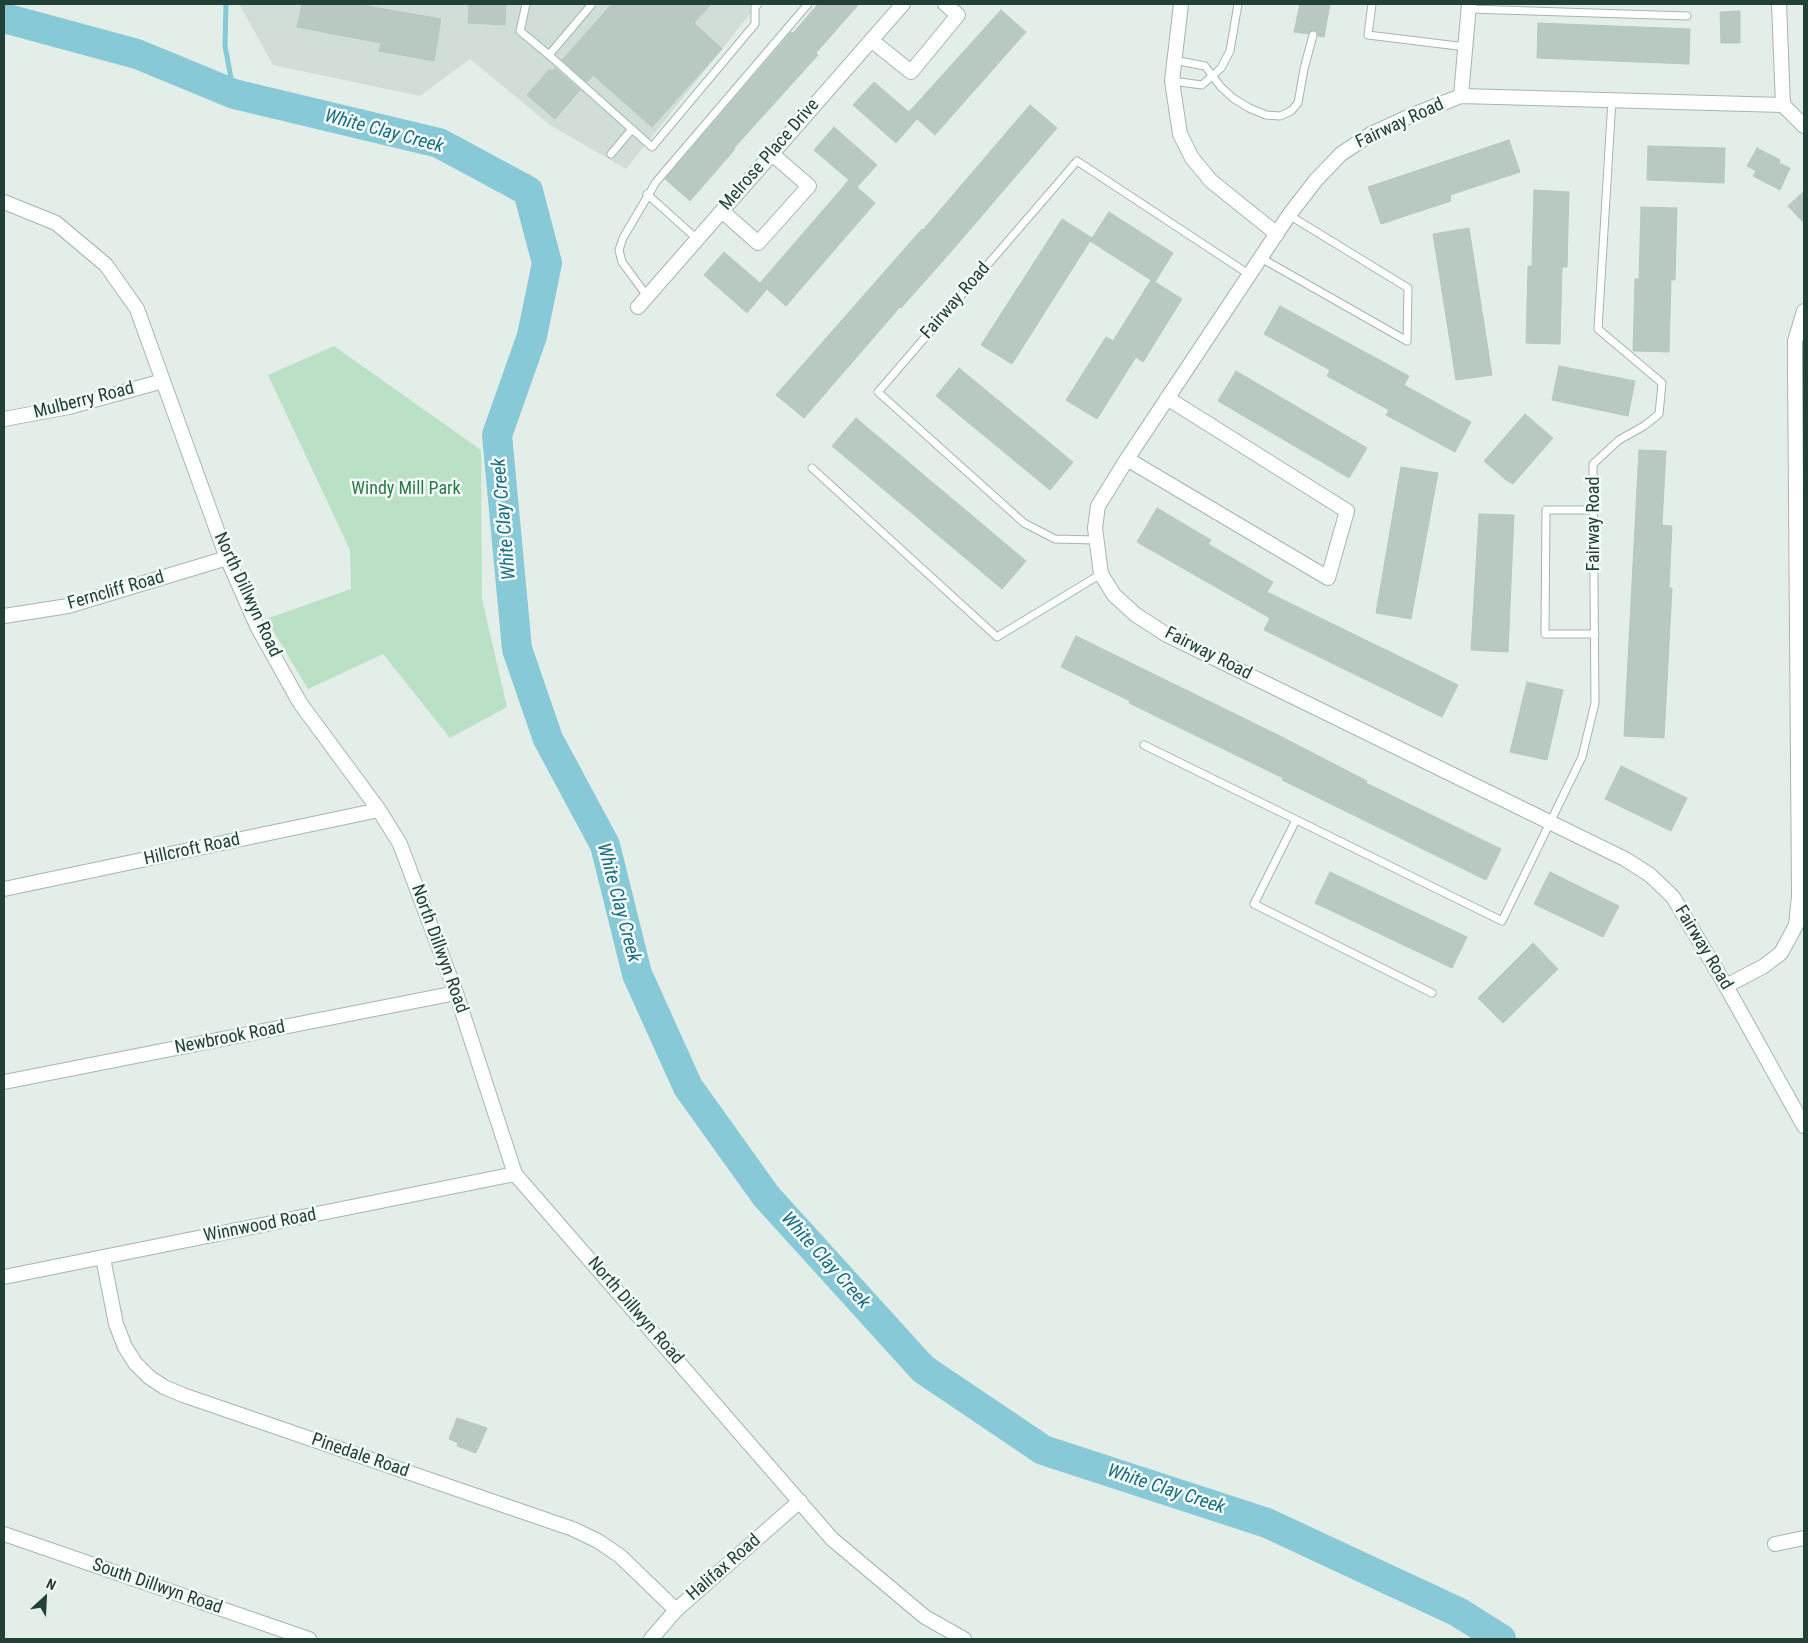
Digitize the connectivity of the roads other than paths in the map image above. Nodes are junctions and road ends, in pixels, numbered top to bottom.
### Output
1 (526, 4) edge
2 (592, 4) edge
3 (758, 4) edge
4 (808, 4) edge
5 (903, 4) edge
6 (945, 4) edge
7 (1181, 4) edge
8 (1238, 4) edge
9 (1372, 4) edge
10 (1779, 4) edge
11 (1469, 6) edge
12 (1687, 16) dead end
13 (1313, 35) dead end
14 (871, 40) junction
15 (1466, 47) junction
16 (549, 56) junction
17 (1174, 60) junction
18 (1214, 75) junction
19 (1172, 81) junction
20 (1461, 96) junction
21 (1612, 100) junction
22 (1783, 104) junction
23 (1804, 126) edge
24 (632, 129) junction
25 (611, 154) dead end
26 (772, 154) junction
27 (647, 194) junction
28 (4, 202) edge
29 (722, 210) junction
30 (1289, 215) junction
31 (1277, 234) junction
32 (697, 239) junction
33 (1261, 258) junction
34 (1250, 275) junction
35 (647, 296) junction
36 (638, 307) dead end
37 (1804, 311) edge
38 (163, 380) junction
39 (1167, 398) junction
40 (4, 419) edge
41 (1127, 459) junction
42 (812, 468) dead end
43 (1594, 510) junction
44 (1096, 540) junction
45 (227, 558) junction
46 (1101, 574) junction
47 (4, 616) edge
48 (1595, 634) junction
49 (1144, 745) dead end
50 (379, 810) junction
51 (1296, 820) junction
52 (1550, 822) junction
53 (4, 889) edge
54 (1726, 986) junction
55 (456, 993) junction
56 (1432, 993) dead end
57 (4, 1082) edge
58 (1804, 1126) edge
59 (515, 1174) junction
60 (103, 1258) junction
61 (4, 1277) edge
62 (800, 1501) junction
63 (4, 1534) edge
64 (1804, 1538) edge
65 (1775, 1544) dead end
66 (676, 1610) junction
67 (309, 1639) edge
68 (651, 1639) edge
69 (964, 1639) edge

1 - 16 lane
2 - 16 lane
3 - 24 lane
4 - 27 lane
5 - 14 street, Melrose Place Drive
6 - 14 street
7 - 17 street
8 - 18 lane
9 - 15 lane
10 - 22 street
11 - 12 lane
11 - 15 street
13 - 18 lane
14 - 26 street, Melrose Place Drive
15 - 20 street
16 - 24 lane
17 - 18 lane
17 - 19 street
18 - 19 lane
19 - 31 street
20 - 21 street, Fairway Road
20 - 30 street, Fairway Road
21 - 22 street, Fairway Road
21 - 43 lane, Fairway Road
22 - 23 street
24 - 25 lane
26 - 29 street, Melrose Place Drive
26 - 29 street
27 - 32 lane
27 - 35 lane
28 - 38 street, North Dillwyn Road
29 - 32 street, Melrose Place Drive
30 - 31 street, Fairway Road
30 - 33 lane
31 - 33 street, Fairway Road
32 - 35 street, Melrose Place Drive
33 - 34 street, Fairway Road
34 - 39 street, Fairway Road
34 - 44 lane, Fairway Road
35 - 36 street, Melrose Place Drive
37 - 54 street
38 - 40 street, Mulberry Road
38 - 45 street, North Dillwyn Road
39 - 41 street, Fairway Road
39 - 41 street
41 - 44 street, Fairway Road
42 - 46 lane
43 - 48 lane, Fairway Road
43 - 48 lane
44 - 46 street, Fairway Road
45 - 47 street, Ferncliff Road
45 - 50 street, North Dillwyn Road
46 - 52 street, Fairway Road
48 - 52 lane, Fairway Road
49 - 51 lane
50 - 53 street, Hillcroft Road
50 - 55 street, North Dillwyn Road
51 - 52 lane, Fairway Road
51 - 56 lane
52 - 54 street, Fairway Road
54 - 58 street, Fairway Road
55 - 57 street, Newbrook Road
55 - 59 street, North Dillwyn Road
59 - 60 street, Winnwood Road
59 - 62 street, North Dillwyn Road
60 - 61 street, Winnwood Road
60 - 66 street, Pinedale Road
62 - 66 street, Halifax Road
62 - 69 street, North Dillwyn Road
63 - 67 street, South Dillwyn Road
64 - 65 street
66 - 68 street, Halifax Road

